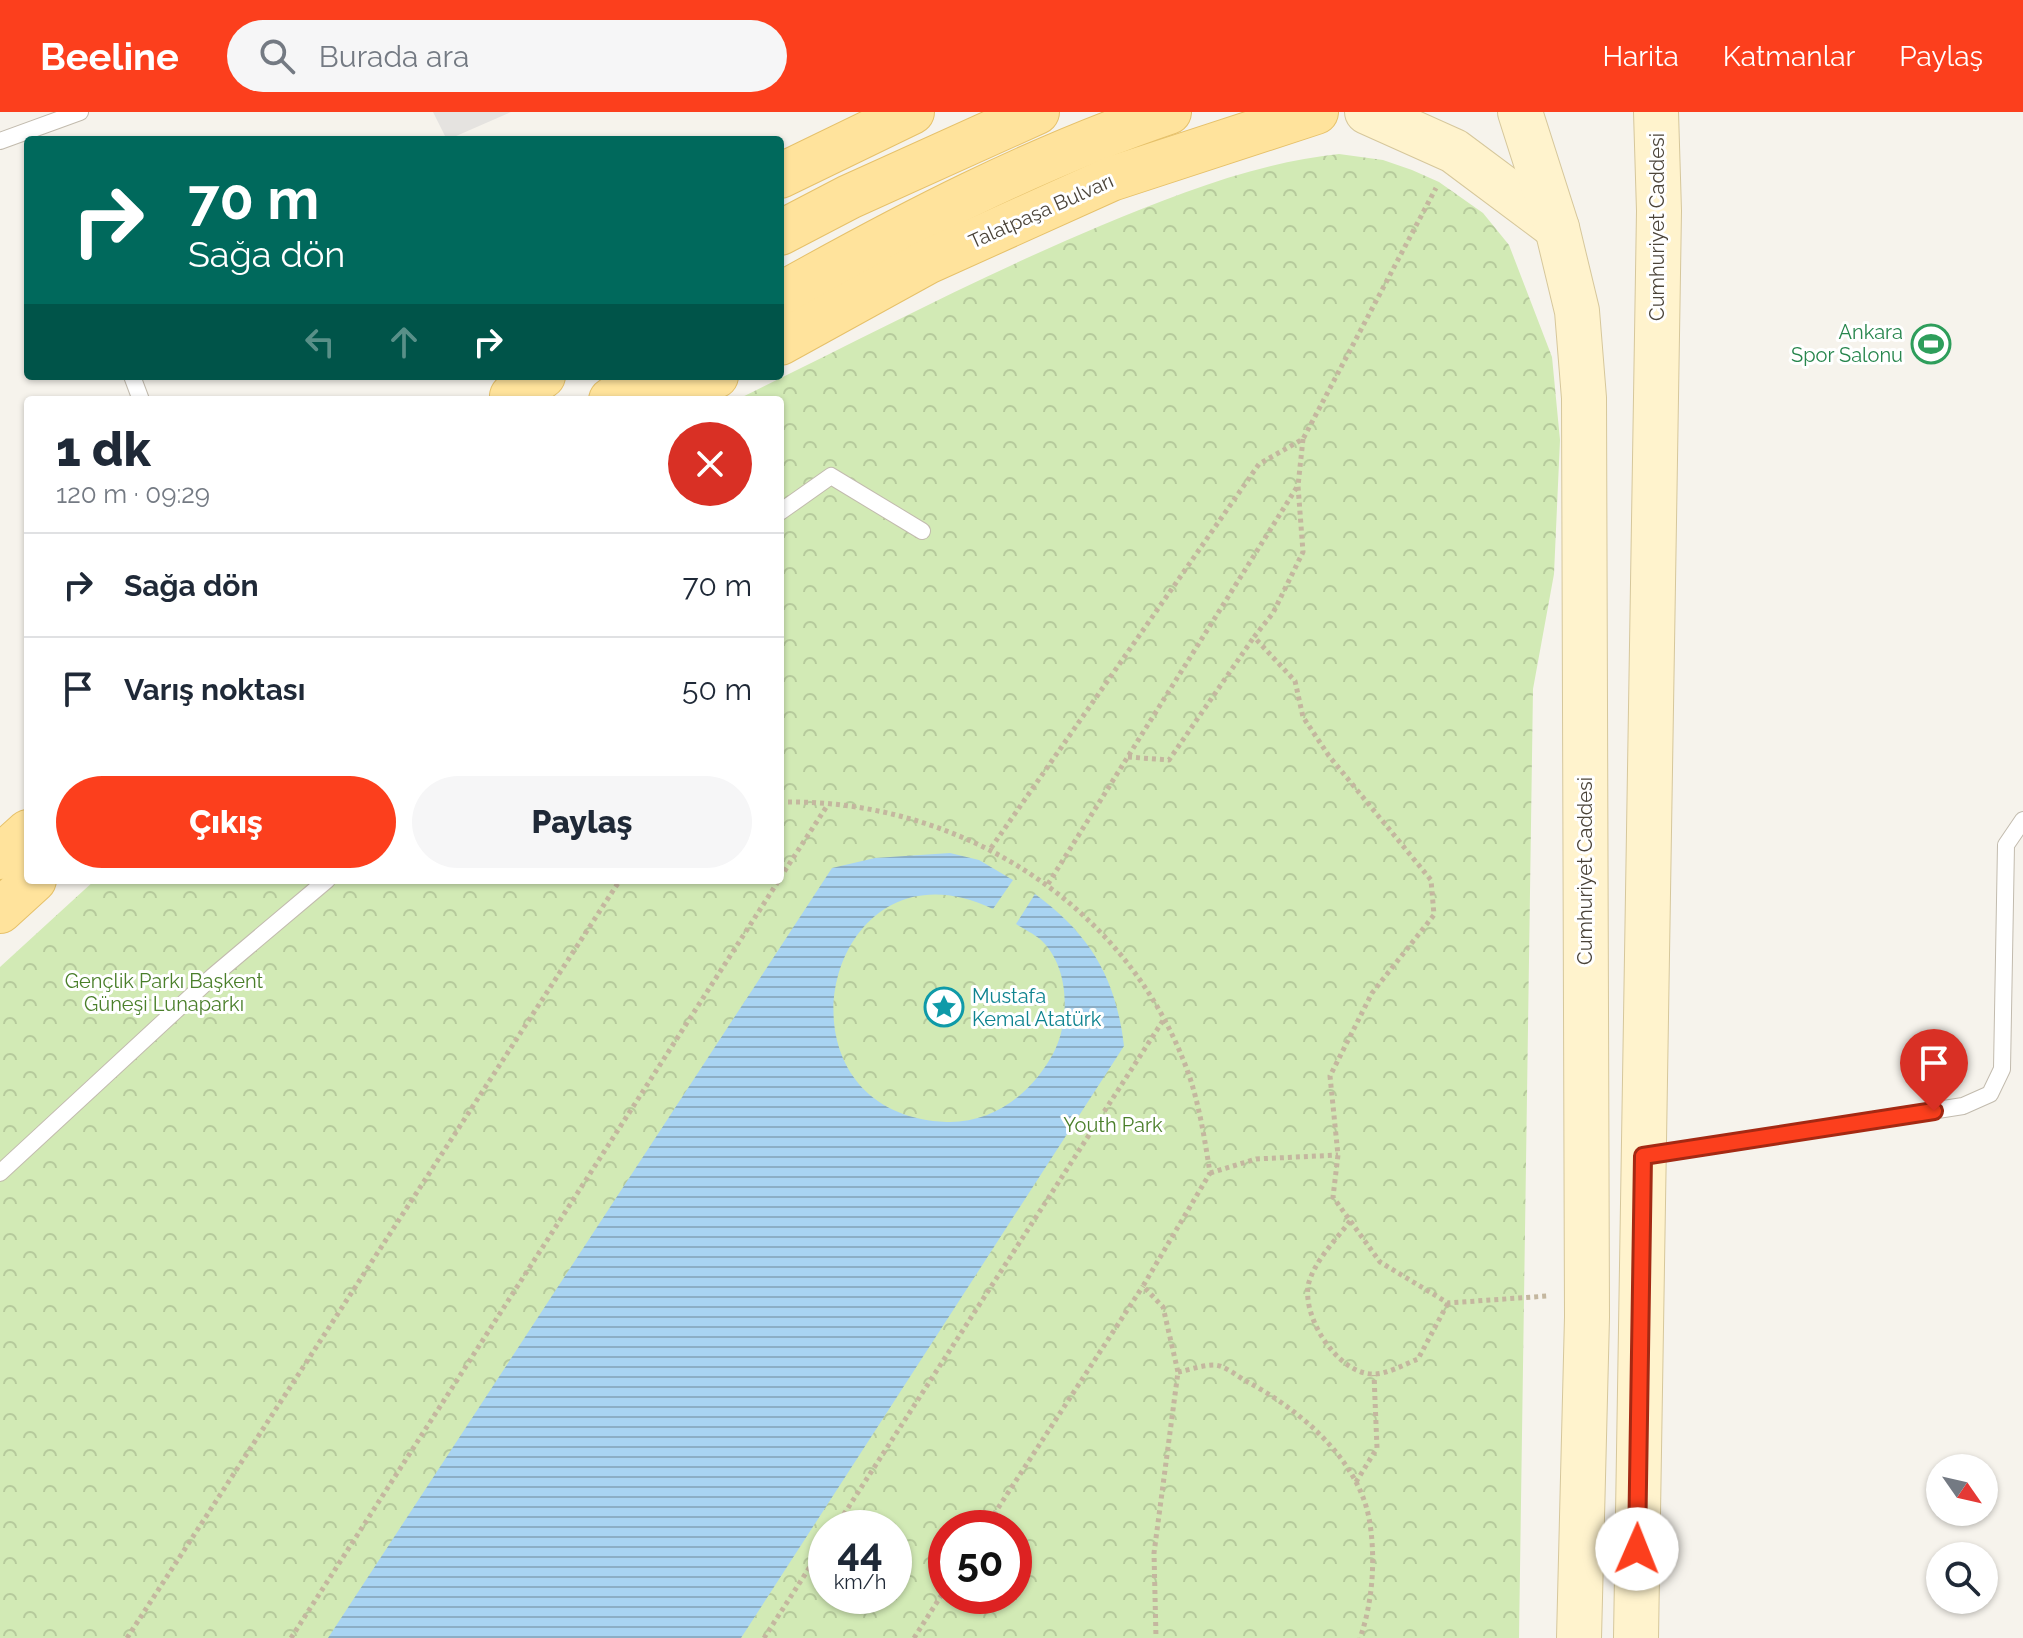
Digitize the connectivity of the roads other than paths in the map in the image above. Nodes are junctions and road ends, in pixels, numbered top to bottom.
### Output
1 (80, 112) edge
2 (912, 112) edge
3 (1037, 112) edge
4 (1169, 112) edge
5 (1316, 112) edge
6 (1367, 112) edge
7 (1520, 112) edge
8 (1656, 112) edge
9 (1687, 112) edge
10 (36, 135) edge
11 (24, 137) edge
12 (0, 141) edge
13 (784, 174) edge
14 (1659, 211) junction
15 (1557, 228) junction
16 (784, 231) edge
17 (784, 293) edge
18 (784, 341) edge
19 (642, 380) edge
20 (707, 380) edge
21 (617, 396) edge
22 (671, 396) edge
23 (784, 509) edge
24 (922, 531) dead end
25 (2023, 820) edge
26 (24, 836) edge
27 (0, 857) edge
28 (30, 884) edge
29 (322, 884) edge
30 (0, 911) edge
31 (1643, 1156) junction
32 (0, 1173) edge
33 (1640, 1255) junction
34 (1587, 1288) junction
35 (1640, 1313) junction
36 (1579, 1638) edge
37 (1636, 1638) edge

1 - 10 lane
2 - 13 main road
3 - 16 main road
4 - 17 main road, Talatpaşa Bulvarı
5 - 18 main road, Talatpaşa Bulvarı
6 - 15 main road
7 - 15 main road, Cumhuriyet Caddesi
8 - 14 main road, Cumhuriyet Caddesi
9 - 14 main road
11 - 12 lane
14 - 31 main road, Cumhuriyet Caddesi
15 - 34 main road, Cumhuriyet Caddesi
19 - 21 main road
20 - 22 main road
23 - 24 lane
25 - 31 lane
26 - 27 main road
28 - 30 main road
29 - 32 lane
31 - 33 main road, Cumhuriyet Caddesi
33 - 34 main road
33 - 35 main road, Cumhuriyet Caddesi
34 - 35 main road
34 - 36 main road, Cumhuriyet Caddesi
35 - 37 main road, Cumhuriyet Caddesi

